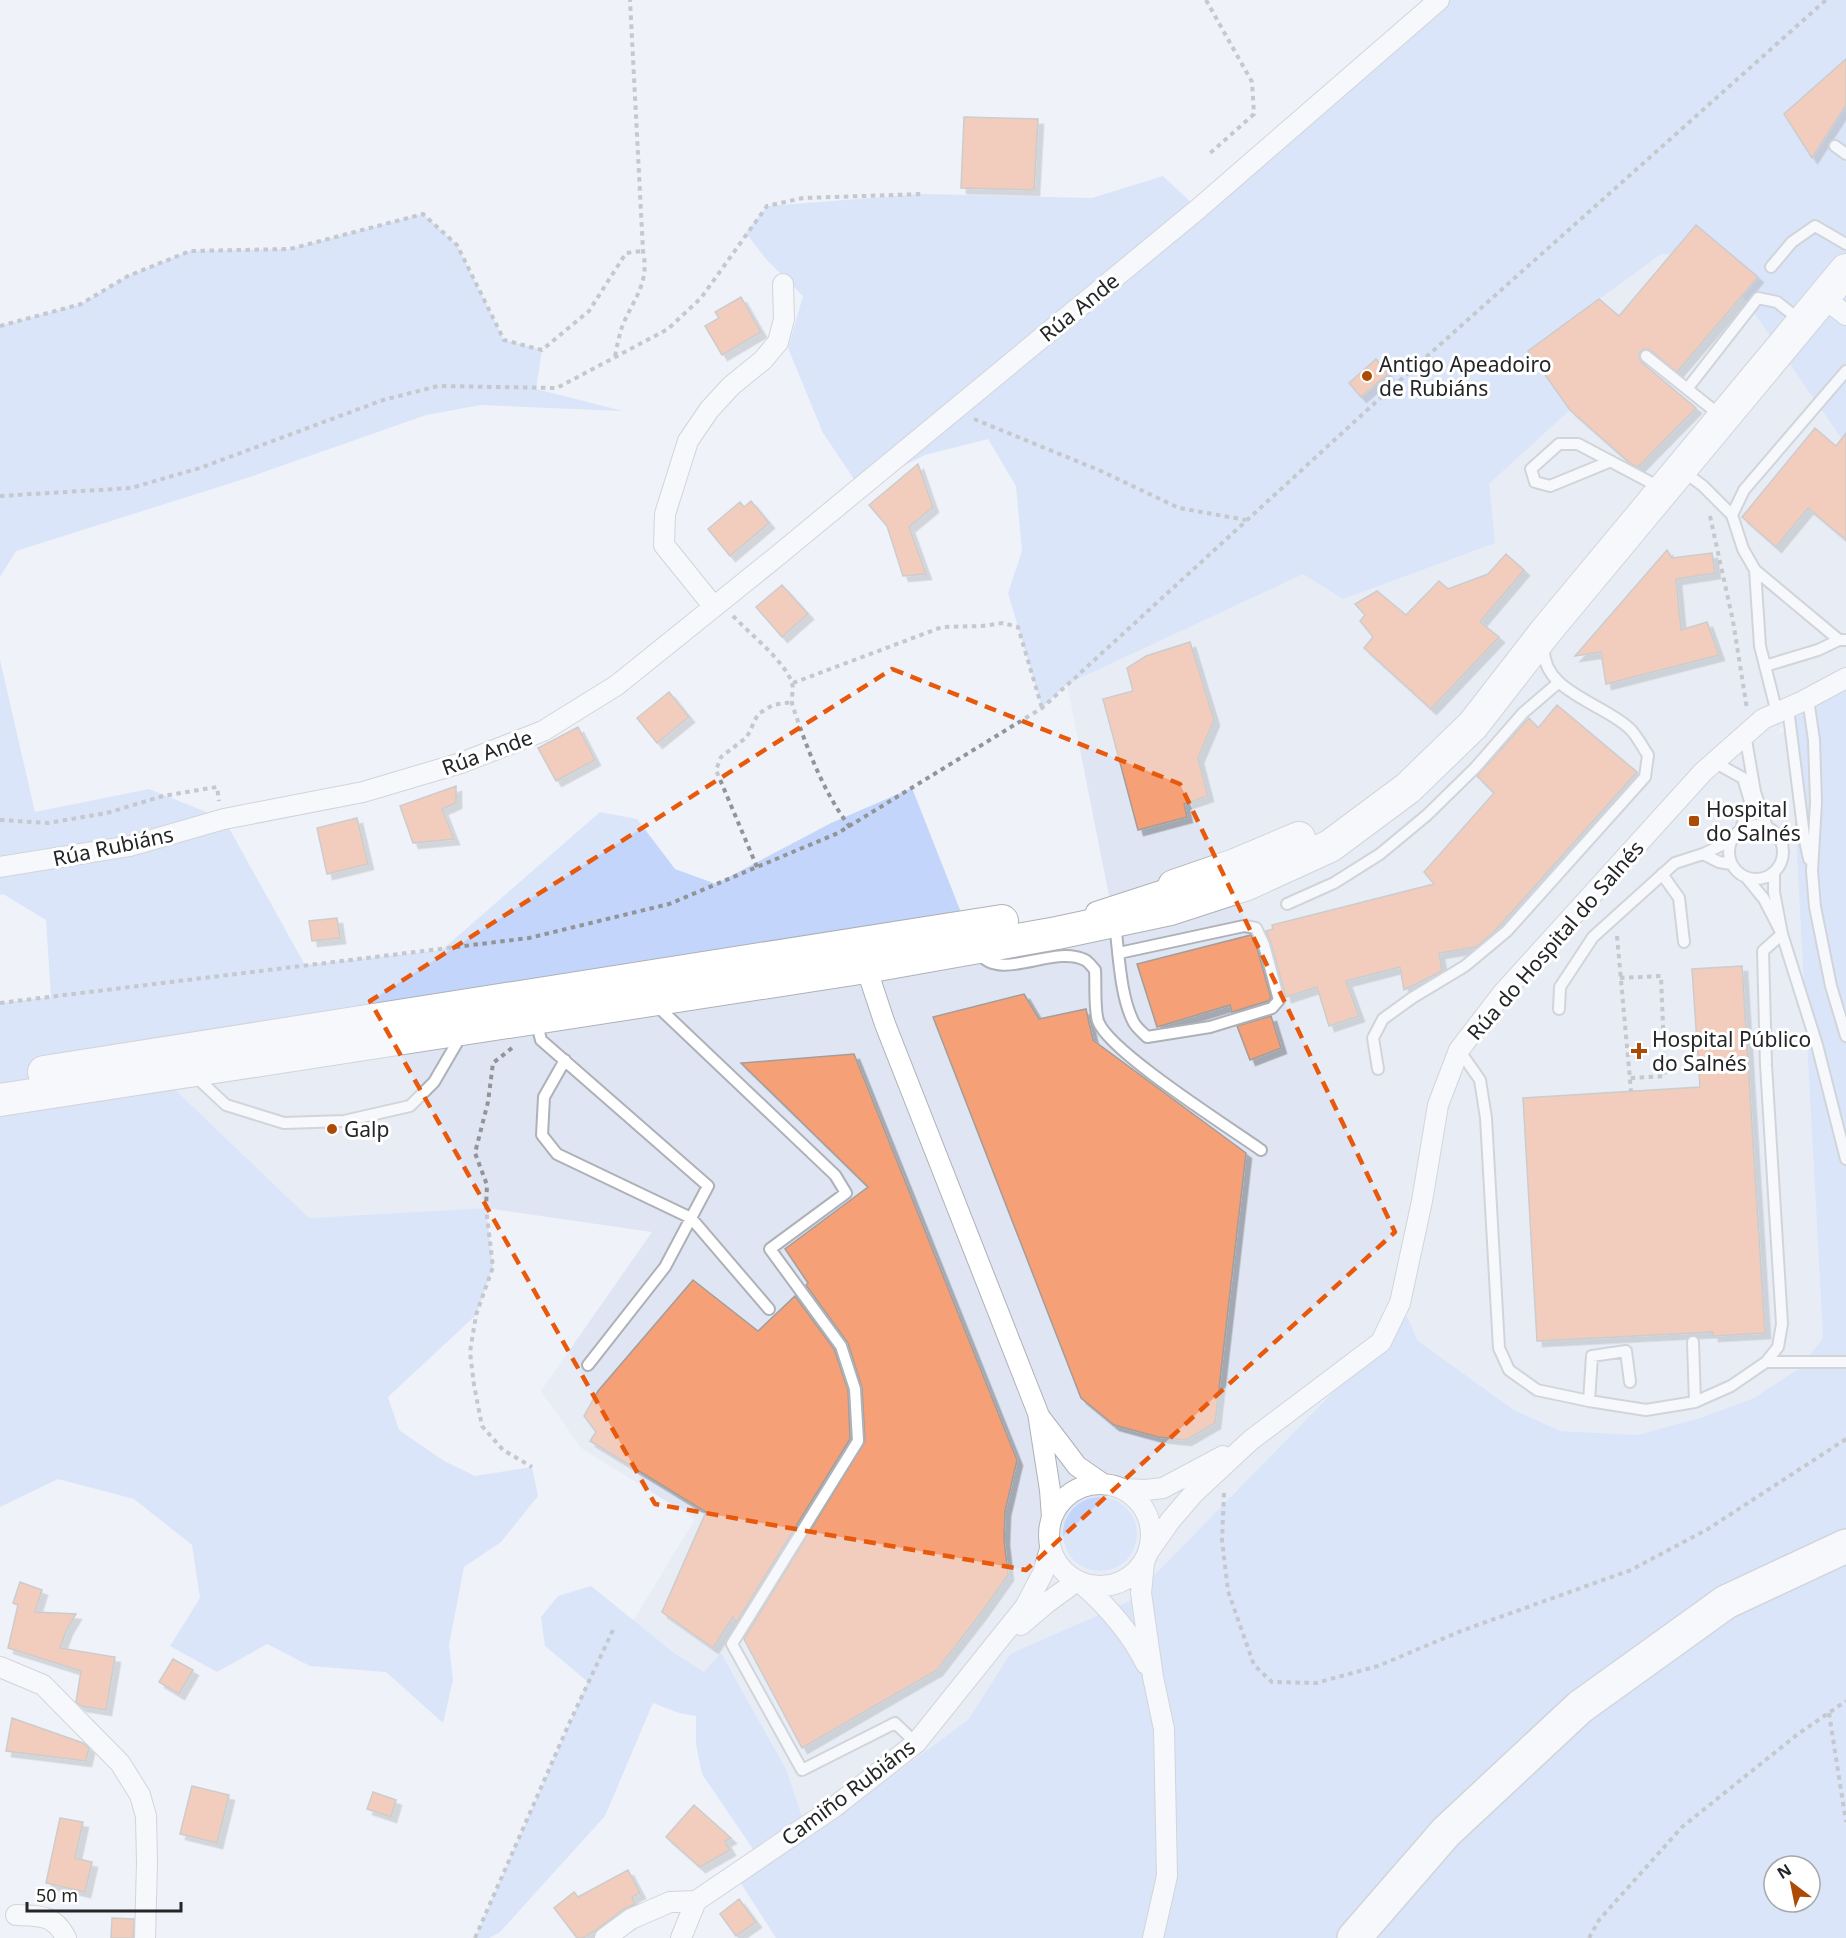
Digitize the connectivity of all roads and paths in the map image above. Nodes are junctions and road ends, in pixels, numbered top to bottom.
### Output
1 (630, 0) edge
2 (1206, 0) edge
3 (1439, 0) edge
4 (1826, 0) edge
5 (1835, 146) dead end
6 (1846, 154) edge
7 (1208, 155) dead end
8 (923, 194) dead end
9 (1846, 244) edge
10 (643, 251) junction
11 (1772, 267) dead end
12 (1846, 270) edge
13 (783, 284) dead end
14 (1834, 306) edge
15 (1802, 322) junction
16 (0, 326) edge
17 (615, 356) junction
18 (1646, 356) dead end
19 (1845, 374) edge
20 (1687, 389) junction
21 (953, 411) junction
22 (1723, 418) junction
23 (1611, 461) junction
24 (1672, 479) junction
25 (0, 496) edge
26 (1732, 515) junction
27 (1246, 520) junction
28 (1755, 570) junction
29 (717, 605) junction
30 (1546, 631) junction
31 (1842, 640) edge
32 (1765, 666) junction
33 (1846, 678) edge
34 (793, 683) junction
35 (1558, 683) junction
36 (1808, 699) junction
37 (792, 702) junction
38 (1042, 708) junction
39 (1782, 710) junction
40 (1745, 734) junction
41 (1714, 762) junction
42 (224, 819) junction
43 (0, 820) edge
44 (850, 827) junction
45 (1767, 827) junction
46 (1741, 829) junction
47 (1731, 841) junction
48 (1703, 854) junction
49 (1731, 864) junction
50 (0, 867) edge
51 (757, 867) junction
52 (1812, 871) junction
53 (1774, 872) junction
54 (1662, 874) junction
55 (1745, 877) junction
56 (1167, 889) junction
57 (1287, 904) dead end
58 (1114, 921) junction
59 (1782, 934) junction
60 (1684, 942) dead end
61 (975, 948) junction
62 (1119, 953) junction
63 (866, 967) junction
64 (1620, 978) dead end
65 (658, 987) junction
66 (0, 1003) edge
67 (1559, 1009) dead end
68 (465, 1028) junction
69 (538, 1028) junction
70 (1846, 1036) edge
71 (1459, 1050) junction
72 (565, 1060) junction
73 (1378, 1069) dead end
74 (191, 1072) junction
75 (1629, 1077) dead end
76 (0, 1079) edge
77 (0, 1100) edge
78 (1261, 1150) dead end
79 (1846, 1159) edge
80 (691, 1218) junction
81 (769, 1309) dead end
82 (1693, 1342) dead end
83 (1766, 1362) junction
84 (1846, 1362) edge
85 (588, 1365) dead end
86 (1630, 1382) dead end
87 (1589, 1401) junction
88 (1695, 1402) junction
89 (1038, 1413) junction
90 (1846, 1438) edge
91 (1251, 1440) junction
92 (532, 1467) dead end
93 (1103, 1484) junction
94 (1123, 1489) junction
95 (1224, 1491) dead end
96 (1052, 1517) junction
97 (1846, 1546) edge
98 (1050, 1549) junction
99 (1146, 1557) junction
100 (1080, 1582) junction
101 (613, 1630) dead end
102 (982, 1662) junction
103 (0, 1666) edge
104 (1153, 1677) junction
105 (1846, 1701) edge
106 (1829, 1713) junction
107 (916, 1743) junction
108 (1846, 1822) edge
109 (696, 1901) junction
110 (16, 1915) dead end
111 (66, 1938) edge
112 (145, 1938) edge
113 (475, 1938) edge
114 (605, 1938) edge
115 (681, 1938) edge
116 (1153, 1938) edge
117 (1354, 1938) edge
118 (1589, 1938) edge

1 - 10 path
2 - 7 path
3 - 21 street, Rúa Ande
4 - 27 path
5 - 6 lane
8 - 17 path
9 - 11 lane
10 - 16 path
10 - 17 path
12 - 14 main road
13 - 29 street
14 - 15 main road
15 - 20 lane
15 - 22 main road
17 - 25 path
18 - 20 lane
19 - 26 lane
20 - 22 lane
21 - 27 path
21 - 29 street, Rúa Ande
22 - 24 main road
23 - 23 lane
23 - 24 lane
24 - 26 lane
24 - 30 main road
26 - 28 lane
27 - 38 path
28 - 31 lane
28 - 32 lane
29 - 34 path
29 - 42 street, Rúa Ande
30 - 35 lane
30 - 56 main road
30 - 58 main road
31 - 32 lane
32 - 39 lane
33 - 36 street, Rúa do Hospital do Salnés
34 - 37 path
34 - 38 path
35 - 57 lane
35 - 73 lane
36 - 39 street, Rúa do Hospital do Salnés
36 - 52 lane
37 - 44 path
37 - 51 path
38 - 44 path
39 - 40 street, Rúa do Hospital do Salnés
39 - 52 lane
40 - 41 street, Rúa do Hospital do Salnés
40 - 45 lane
41 - 46 lane
41 - 71 street, Rúa do Hospital do Salnés
42 - 43 path
42 - 50 street, Rúa Rubiáns
44 - 51 path
45 - 46 lane
45 - 53 lane
46 - 47 lane
47 - 48 lane
47 - 49 lane
48 - 49 lane
48 - 54 lane
49 - 55 lane
51 - 66 path
52 - 70 lane
53 - 55 lane
53 - 59 lane
54 - 60 lane
54 - 67 lane
55 - 59 lane
56 - 63 street
56 - 65 main road
58 - 61 main road
58 - 62 lane
59 - 79 lane
59 - 83 lane
61 - 63 main road
61 - 78 lane
62 - 62 lane
63 - 65 main road
63 - 89 street
64 - 75 path
65 - 69 main road
65 - 76 main road
65 - 107 lane
68 - 69 main road
68 - 74 main road
68 - 74 lane
69 - 72 lane
69 - 92 path
71 - 87 lane
71 - 91 street, Rúa do Hospital do Salnés
72 - 80 lane
72 - 80 lane
74 - 77 main road
80 - 81 lane
80 - 85 lane
82 - 88 lane
83 - 84 lane
83 - 88 lane
86 - 87 lane
87 - 88 lane
89 - 93 street
89 - 96 street
90 - 95 path
91 - 94 street, Rúa do Hospital do Salnés
91 - 99 street, Rúa do Hospital do Salnés
93 - 94 street
93 - 96 street
94 - 99 street
96 - 98 street
97 - 117 highway
98 - 100 street
98 - 102 street
99 - 100 street
99 - 104 street
100 - 102 street
100 - 104 street
101 - 113 path
102 - 107 street, Camiño Rubiáns
103 - 112 street
104 - 116 street
105 - 106 path
106 - 108 path
106 - 118 path
107 - 109 street, Camiño Rubiáns
109 - 114 street
109 - 115 street
110 - 111 street

